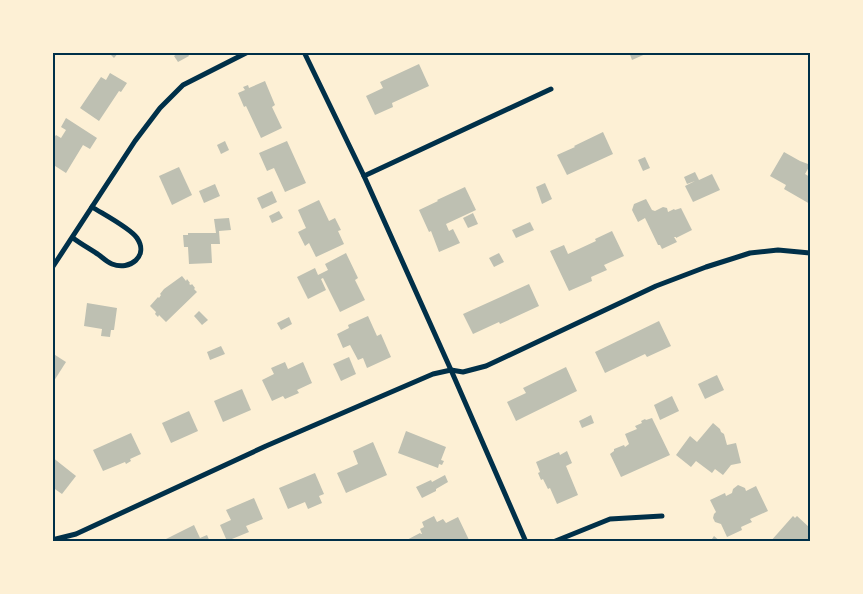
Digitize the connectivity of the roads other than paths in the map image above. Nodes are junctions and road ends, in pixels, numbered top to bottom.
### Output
1 (248, 52) edge
2 (304, 52) edge
3 (551, 89) dead end
4 (364, 176) junction
5 (92, 207) junction
6 (73, 238) junction
7 (810, 253) edge
8 (52, 268) edge
9 (451, 370) junction
10 (662, 516) dead end
11 (52, 540) edge
12 (526, 542) edge
13 (553, 542) edge

1 - 5 street
2 - 4 street
3 - 4 street
4 - 9 street
5 - 6 street
5 - 6 street
6 - 8 street
7 - 9 street
9 - 11 street
9 - 12 street
10 - 13 street

